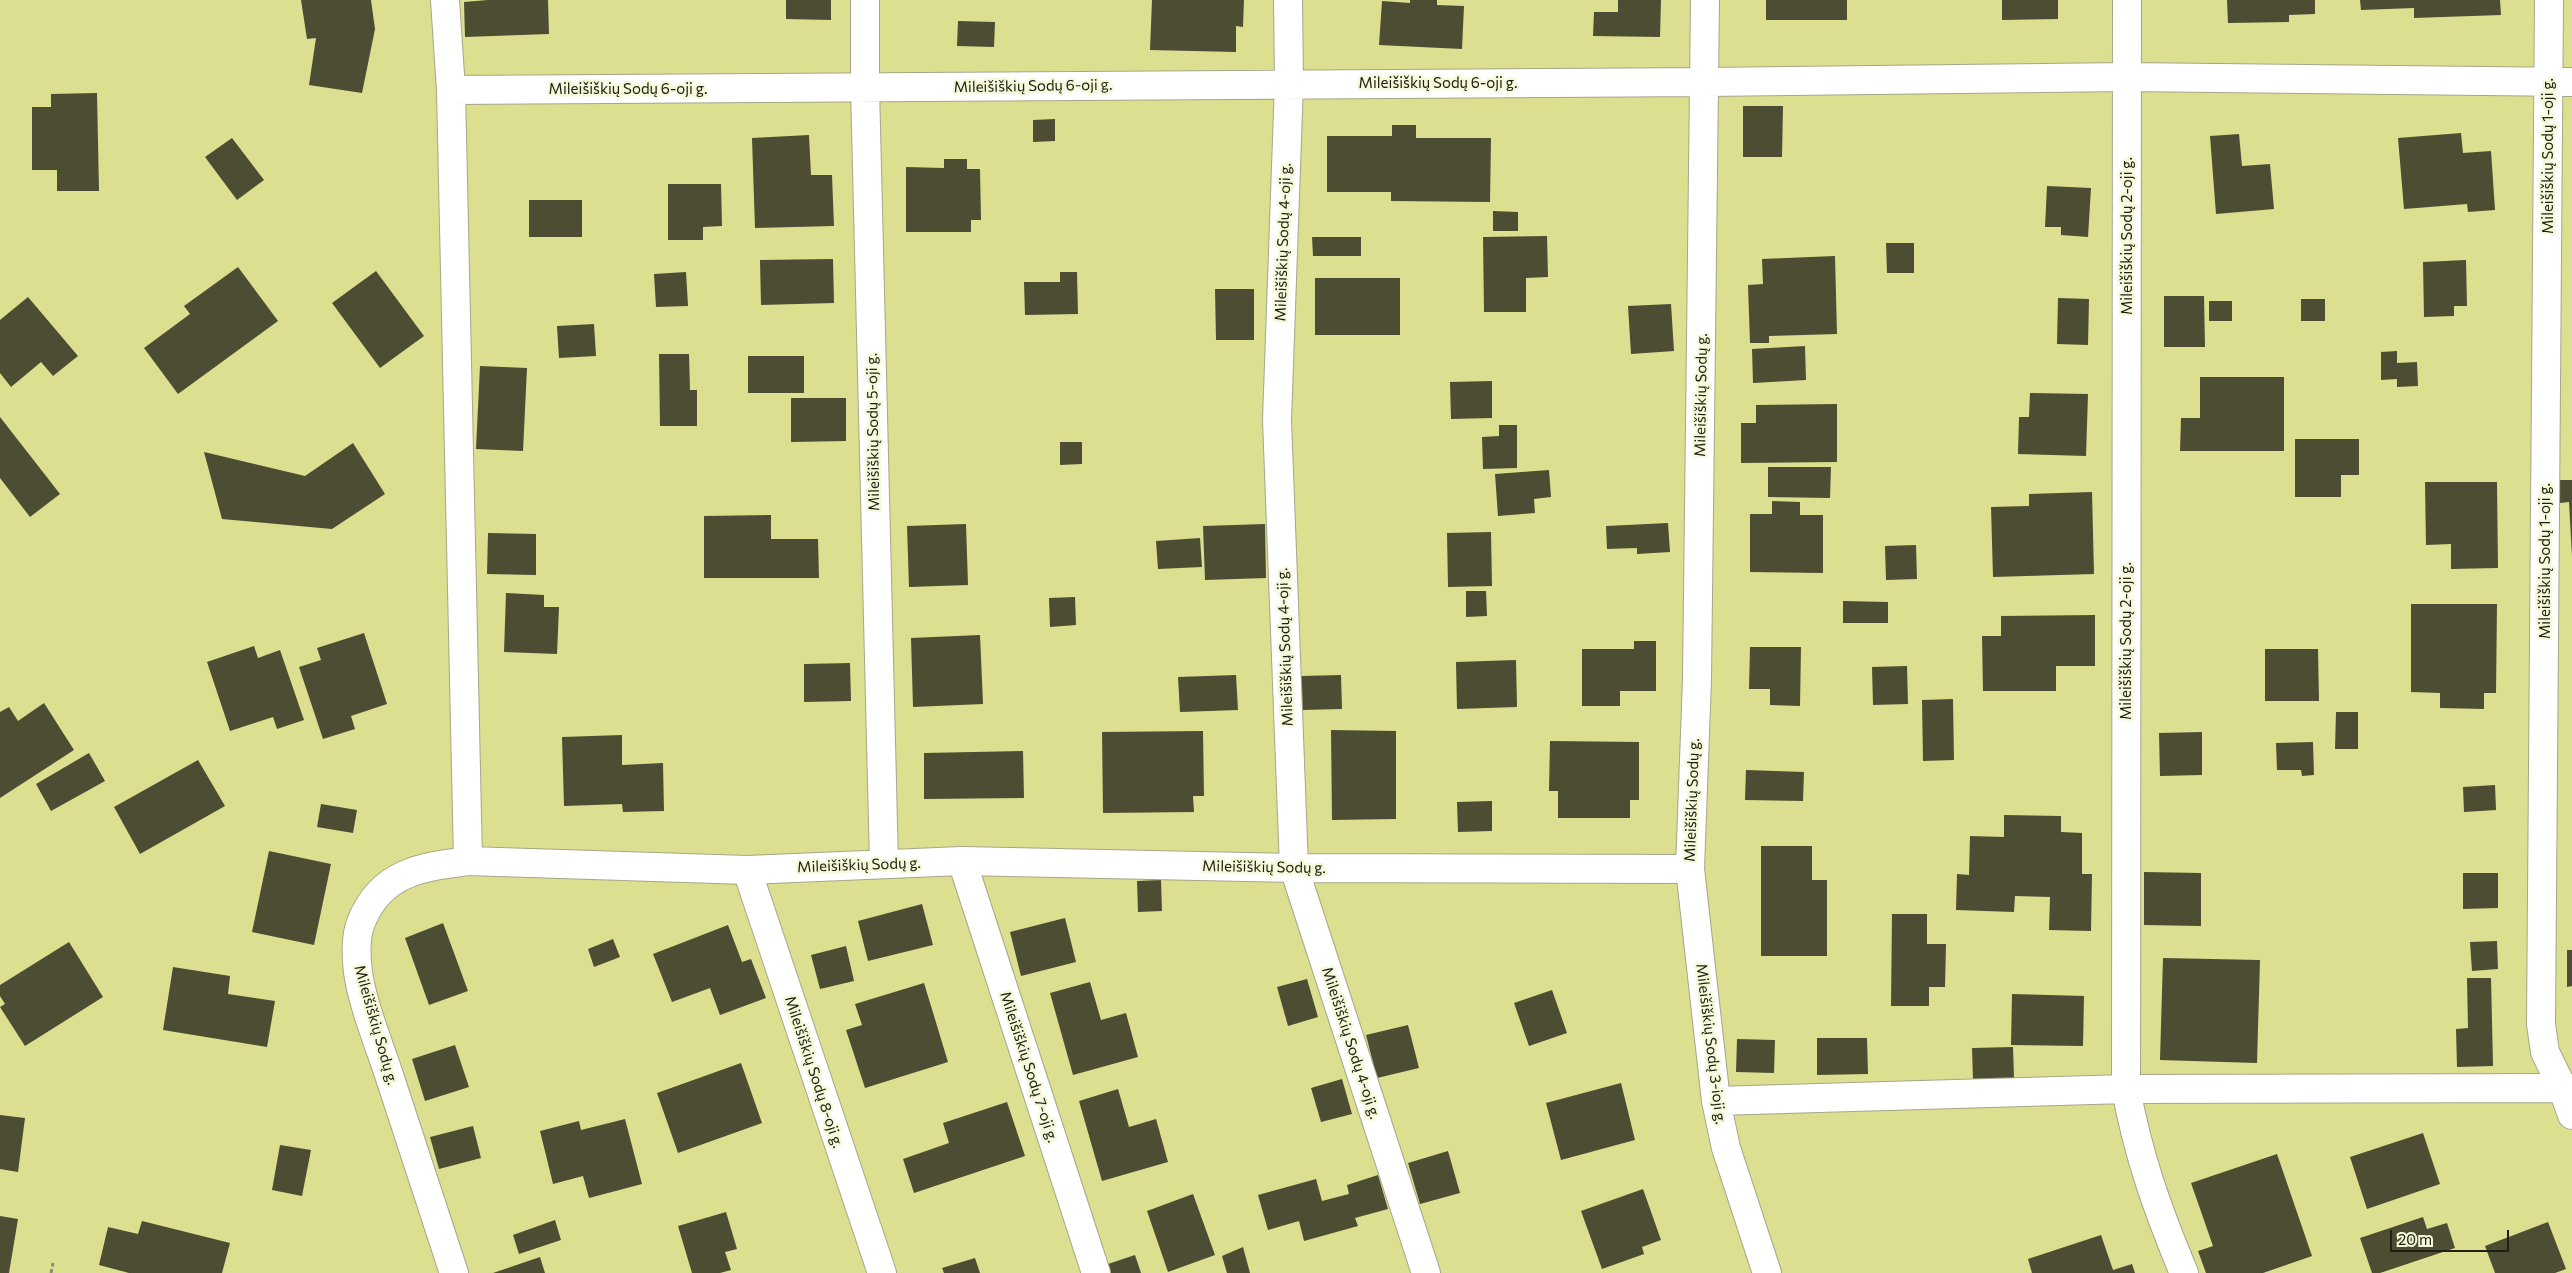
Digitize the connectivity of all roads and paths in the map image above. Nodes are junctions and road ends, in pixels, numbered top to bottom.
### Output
1 (445, 0) edge
2 (865, 0) edge
3 (1288, 0) edge
4 (1705, 0) edge
5 (2127, 0) edge
6 (2549, 0) edge
7 (2127, 77) junction
8 (2560, 81) edge
9 (1705, 82) junction
10 (1289, 83) junction
11 (865, 87) junction
12 (451, 90) junction
13 (468, 861) junction
14 (962, 861) junction
15 (884, 864) junction
16 (1294, 868) junction
17 (1690, 869) junction
18 (747, 870) junction
19 (2567, 1088) edge
20 (2126, 1089) junction
21 (1716, 1101) junction
22 (2572, 1115) edge
23 (53, 1263) dead end
24 (51, 1273) edge
25 (454, 1273) edge
26 (882, 1273) edge
27 (1096, 1273) edge
28 (1426, 1273) edge
29 (1767, 1273) edge
30 (2184, 1273) edge

1 - 12 street
2 - 11 street, Mileišiškių Sodų 5-oji g.
3 - 10 street, Mileišiškių Sodų 4-oji g.
4 - 9 street, Mileišiškių Sodų g.
5 - 7 street, Mileišiškių Sodų 2-oji g.
6 - 8 street, Mileišiškių Sodų 1-oji g.
7 - 8 street, Mileišiškių Sodų 6-oji g.
7 - 9 street, Mileišiškių Sodų 6-oji g.
7 - 20 street, Mileišiškių Sodų 2-oji g.
8 - 19 street, Mileišiškių Sodų 1-oji g.
9 - 10 street, Mileišiškių Sodų 6-oji g.
9 - 17 street, Mileišiškių Sodų g.
10 - 11 street, Mileišiškių Sodų 6-oji g.
10 - 16 street, Mileišiškių Sodų 4-oji g.
11 - 12 street, Mileišiškių Sodų 6-oji g.
11 - 15 street, Mileišiškių Sodų 5-oji g.
12 - 13 street
13 - 18 street, Mileišiškių Sodų g.
13 - 25 street, Mileišiškių Sodų g.
14 - 15 street, Mileišiškių Sodų g.
14 - 16 street, Mileišiškių Sodų g.
14 - 27 street, Mileišiškių Sodų 7-oji g.
15 - 18 street, Mileišiškių Sodų g.
16 - 17 street, Mileišiškių Sodų g.
16 - 28 street, Mileišiškių Sodų 4-oji g.
17 - 21 street, Mileišiškių Sodų 3-ioji g.
18 - 26 street, Mileišiškių Sodų 8-oji g.
19 - 20 street
19 - 22 street, Mileišiškių Sodų 1-oji g.
20 - 21 street
20 - 30 street, Mileišiškių Sodų 2-oji g.
21 - 29 street, Mileišiškių Sodų 3-ioji g.
23 - 24 path

